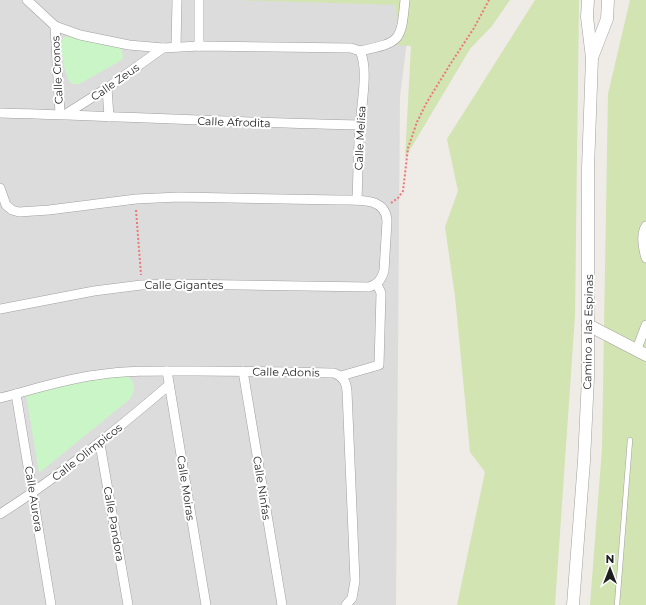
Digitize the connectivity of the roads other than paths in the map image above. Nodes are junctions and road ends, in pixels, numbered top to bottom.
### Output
1 (27, 0) edge
2 (177, 0) edge
3 (199, 0) edge
4 (405, 0) edge
5 (588, 0) edge
6 (608, 0) edge
7 (55, 26) junction
8 (199, 46) junction
9 (176, 47) junction
10 (163, 48) junction
11 (360, 51) junction
12 (592, 58) junction
13 (107, 88) junction
14 (0, 113) edge
15 (63, 114) junction
16 (109, 117) junction
17 (360, 125) junction
18 (0, 188) edge
19 (358, 200) junction
20 (646, 226) edge
21 (646, 258) edge
22 (373, 286) junction
23 (0, 309) edge
24 (588, 325) junction
25 (646, 325) edge
26 (641, 352) edge
27 (167, 371) junction
28 (243, 371) junction
29 (342, 376) junction
30 (169, 385) junction
31 (16, 394) junction
32 (0, 398) edge
33 (630, 440) dead end
34 (100, 444) junction
35 (33, 493) junction
36 (0, 514) edge
37 (51, 605) edge
38 (128, 605) edge
39 (206, 605) edge
40 (282, 605) edge
41 (346, 605) edge
42 (573, 605) edge
43 (617, 605) edge

1 - 7 street
2 - 9 street
3 - 8 street
4 - 11 street
5 - 12 street, Camino a las Espinas
6 - 12 street, Camino a las Espinas
7 - 10 street
7 - 15 street, Calle Cronos
8 - 9 street
8 - 11 street
9 - 10 street
10 - 13 street, Calle Zeus
11 - 17 street, Calle Melisa
12 - 24 street, Camino a las Espinas
13 - 15 street, Calle Zeus
13 - 16 street
14 - 15 street, Calle Afrodita
15 - 16 street, Calle Afrodita
16 - 17 street, Calle Afrodita
17 - 19 street, Calle Melisa
18 - 19 street
19 - 22 street
20 - 21 street
22 - 23 street, Calle Gigantes
22 - 29 street
24 - 26 street
24 - 42 street, Camino a las Espinas
25 - 26 street
27 - 28 street, Calle Adonis
27 - 30 street, Calle Moiras
27 - 31 street, Calle Adonis
28 - 29 street, Calle Adonis
28 - 40 street, Calle Ninfas
29 - 41 street
30 - 34 street, Calle Olímpicos
30 - 39 street, Calle Moiras
31 - 32 street, Calle Adonis
31 - 35 street, Calle Aurora
33 - 43 lane
34 - 35 street, Calle Olímpicos
34 - 38 street, Calle Pandora
35 - 36 street, Calle Olímpicos
35 - 37 street, Calle Aurora

